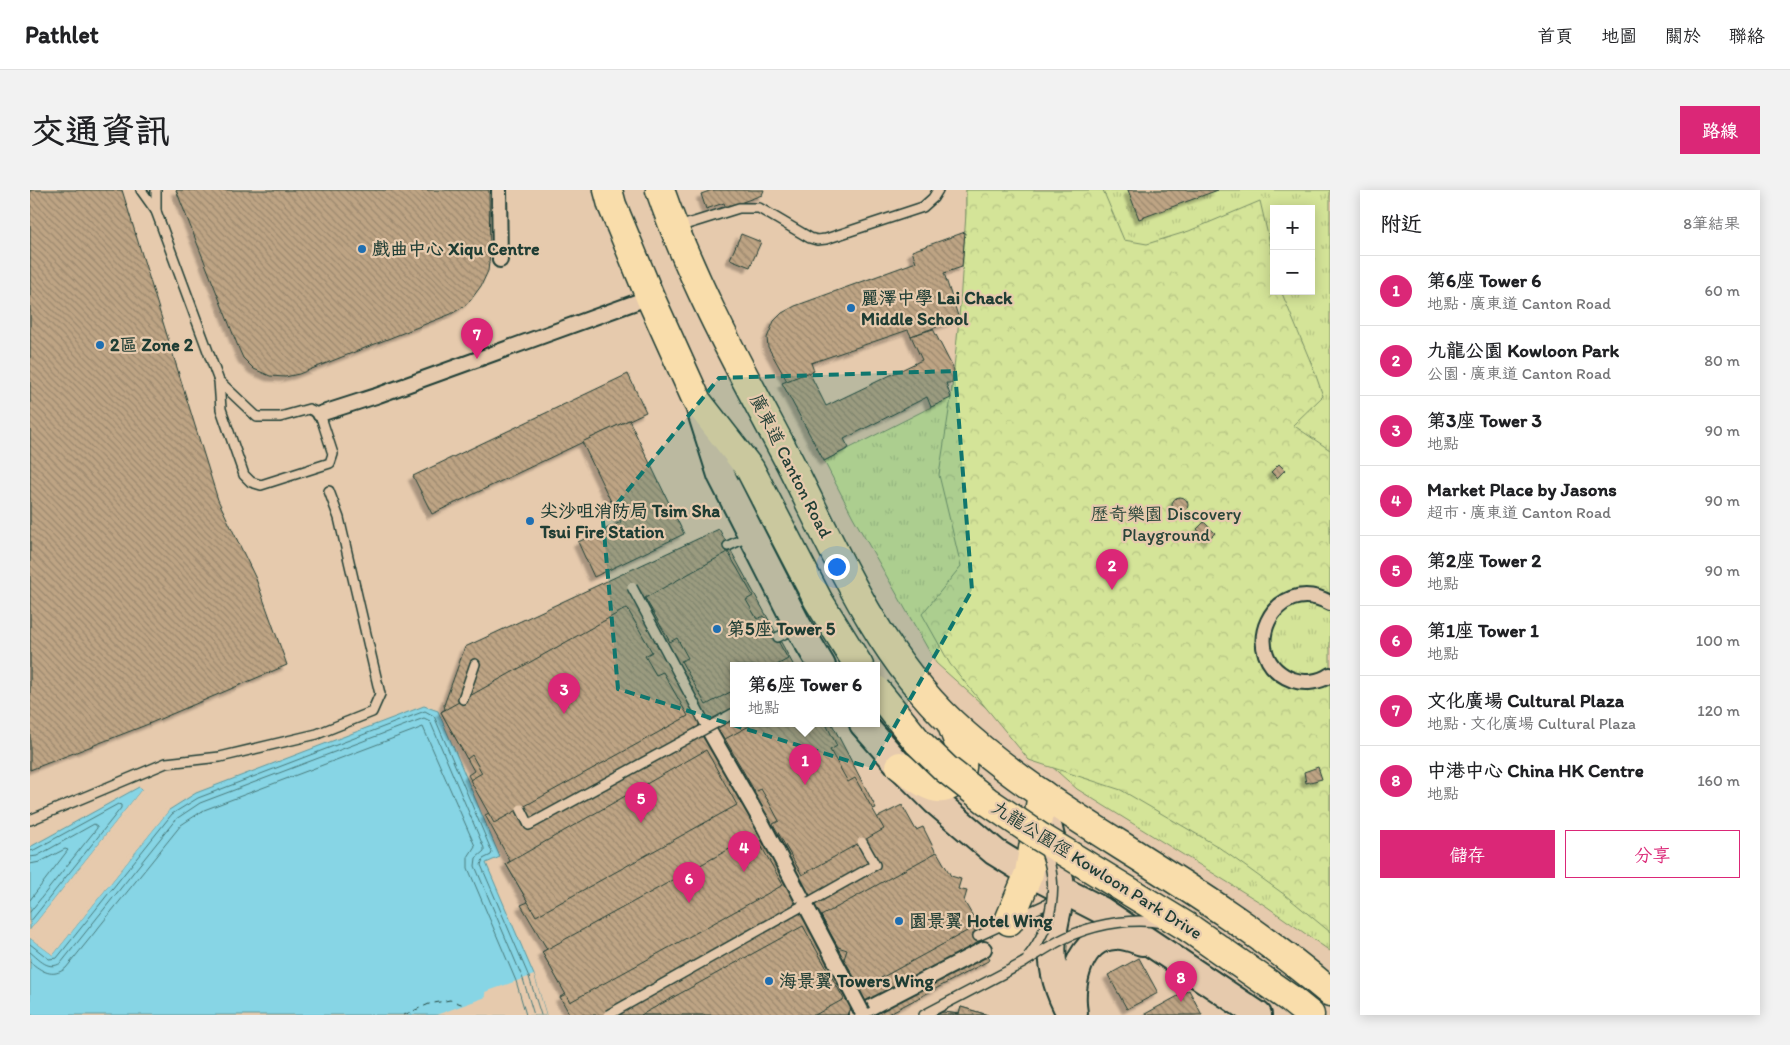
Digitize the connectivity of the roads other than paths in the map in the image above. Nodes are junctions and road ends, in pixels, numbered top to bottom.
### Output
1 (140, 190) edge
2 (156, 190) edge
3 (499, 190) edge
4 (608, 190) edge
5 (660, 190) edge
6 (938, 190) edge
7 (156, 211) junction
8 (674, 228) junction
9 (500, 260) dead end
10 (650, 297) junction
11 (218, 381) junction
12 (697, 401) junction
13 (320, 414) junction
14 (329, 491) dead end
15 (632, 587) dead end
16 (1330, 603) edge
17 (818, 662) edge
18 (857, 662) edge
19 (475, 664) dead end
20 (1330, 675) edge
21 (880, 695) edge
22 (463, 699) dead end
23 (730, 716) edge
24 (951, 723) junction
25 (707, 727) junction
26 (866, 727) edge
27 (900, 766) junction
28 (1042, 794) junction
29 (521, 808) dead end
30 (30, 820) edge
31 (1040, 838) junction
32 (862, 842) dead end
33 (1029, 873) junction
34 (1061, 890) junction
35 (805, 904) junction
36 (1009, 921) junction
37 (1189, 928) junction
38 (981, 943) joint
39 (1154, 946) junction
40 (1023, 963) junction
41 (1330, 992) edge
42 (859, 1013) edge
43 (608, 1015) edge
44 (924, 1015) edge
45 (1073, 1015) edge
46 (1258, 1015) edge
47 (1310, 1015) edge

1 - 7 lane
2 - 7 lane
3 - 9 street
4 - 10 main road
5 - 8 main road, 廣東道 Canton Road
6 - 8 lane
7 - 11 lane
8 - 24 main road, 廣東道 Canton Road
10 - 12 main road
10 - 13 street
11 - 13 lane
11 - 13 lane
12 - 17 main road
12 - 18 main road
14 - 30 lane
15 - 25 lane, bridge
16 - 20 street
19 - 22 lane
21 - 31 main road, 九龍公園徑 Kowloon Park Drive, bridge
23 - 25 lane, bridge
24 - 27 main road
24 - 28 main road, 廣東道 Canton Road
25 - 29 lane, bridge
25 - 35 street
26 - 27 main road
27 - 33 main road
28 - 33 main road
28 - 34 main road
28 - 41 main road, 九龍公園徑 Kowloon Park Drive
31 - 37 main road, 九龍公園徑 Kowloon Park Drive, bridge
31 - 40 lane, bridge
32 - 35 lane, bridge
33 - 34 main road
33 - 36 main road
34 - 36 lane
34 - 39 main road
34 - 45 main road
35 - 42 street, bridge
35 - 43 lane, bridge
36 - 38 lane
37 - 40 lane, bridge
37 - 47 main road, 九龍公園徑 Kowloon Park Drive
38 - 42 street
39 - 45 main road
39 - 46 main road, 九龍公園徑 Kowloon Park Drive
40 - 44 lane

